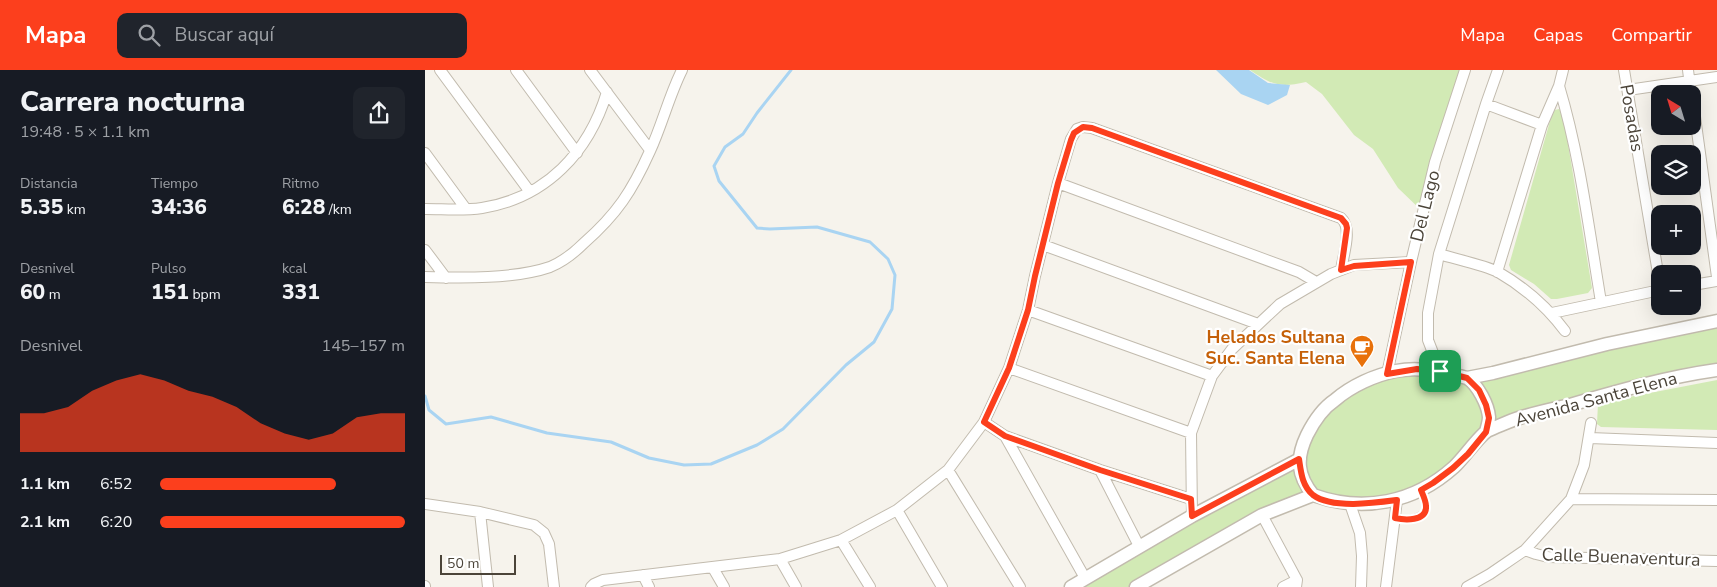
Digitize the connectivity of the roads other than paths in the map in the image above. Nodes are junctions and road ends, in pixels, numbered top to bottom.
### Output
1 (441, 70) edge
2 (516, 70) edge
3 (590, 70) edge
4 (670, 70) edge
5 (682, 70) edge
6 (1465, 70) edge
7 (1498, 70) edge
8 (1563, 70) edge
9 (1624, 70) edge
10 (1688, 70) edge
11 (1717, 78) edge
12 (677, 80) junction
13 (1689, 81) junction
14 (1690, 85) edge
15 (1559, 86) junction
16 (1628, 90) junction
17 (607, 92) junction
18 (1486, 104) junction
19 (1542, 125) junction
20 (1698, 135) edge
21 (651, 150) junction
22 (577, 153) junction
23 (425, 154) edge
24 (1058, 183) junction
25 (530, 192) junction
26 (425, 209) edge
27 (465, 209) junction
28 (1043, 246) junction
29 (425, 250) edge
30 (1439, 254) junction
31 (1411, 262) junction
32 (1657, 265) edge
33 (1341, 270) junction
34 (1497, 272) junction
35 (1717, 276) edge
36 (425, 277) edge
37 (446, 278) junction
38 (1717, 281) edge
39 (1316, 282) junction
40 (1701, 284) edge
41 (1651, 292) edge
42 (1601, 302) junction
43 (1028, 310) junction
44 (1552, 313) junction
45 (1717, 321) edge
46 (1258, 324) junction
47 (1565, 331) dead end
48 (1009, 368) junction
49 (1717, 370) edge
50 (1440, 371) junction
51 (1387, 374) junction
52 (1212, 376) junction
53 (1467, 378) junction
54 (984, 422) junction
55 (1591, 423) dead end
56 (1486, 432) junction
57 (1191, 433) junction
58 (1005, 436) junction
59 (1590, 438) junction
60 (1717, 443) edge
61 (1299, 459) junction
62 (948, 470) junction
63 (1100, 470) junction
64 (1421, 490) junction
65 (1313, 495) junction
66 (1191, 499) junction
67 (1571, 499) junction
68 (1397, 500) junction
69 (1717, 500) edge
70 (425, 504) edge
71 (1350, 504) junction
72 (897, 510) junction
73 (480, 512) junction
74 (1262, 515) junction
75 (1192, 516) junction
76 (1395, 518) junction
77 (841, 540) junction
78 (1139, 546) junction
79 (1525, 550) junction
80 (780, 559) junction
81 (1717, 561) edge
82 (713, 568) junction
83 (643, 575) junction
84 (1085, 578) junction
85 (1297, 583) edge
86 (488, 587) edge
87 (554, 587) edge
88 (591, 587) edge
89 (649, 587) edge
90 (724, 587) edge
91 (796, 587) edge
92 (870, 587) edge
93 (942, 587) edge
94 (1020, 587) edge
95 (1071, 587) edge
96 (1136, 587) edge
97 (1283, 587) edge
98 (1361, 587) edge
99 (1387, 587) edge
100 (1467, 587) edge

1 - 25 street
2 - 22 street
3 - 17 street
4 - 12 street
5 - 12 street
6 - 31 street, Del Lago
7 - 18 street
8 - 15 street
9 - 16 street, Posadas
10 - 13 street
11 - 13 street
12 - 21 street
13 - 14 street
13 - 16 street
15 - 19 street
15 - 42 street
16 - 32 street, Posadas
17 - 21 street
17 - 22 street
18 - 19 street
18 - 30 street
19 - 34 street
20 - 35 street
21 - 37 street
22 - 25 street
23 - 27 street
24 - 28 street
24 - 33 street
24 - 39 street
25 - 27 street
26 - 27 street
28 - 43 street
28 - 46 street
29 - 37 street
30 - 34 street
30 - 50 street
31 - 33 street
31 - 51 street, Del Lago
33 - 39 street
34 - 44 street
36 - 37 street
38 - 40 street
39 - 46 street
41 - 42 street
42 - 44 street
43 - 48 street
43 - 52 street
44 - 47 street
45 - 53 street
46 - 52 street
48 - 54 street
48 - 57 street
49 - 56 street, Avenida Santa Elena
50 - 51 street
50 - 53 street
51 - 61 street
52 - 57 street
53 - 56 street
54 - 58 street
54 - 62 street
55 - 59 street
56 - 64 street, Avenida Santa Elena
57 - 66 street
58 - 63 street
58 - 84 street
59 - 60 street
59 - 67 street
61 - 65 street
61 - 75 street
62 - 72 street
62 - 94 street
63 - 66 street
63 - 78 street
64 - 68 street, Avenida Santa Elena
64 - 76 lane
65 - 71 street, Avenida Santa Elena
65 - 74 street
66 - 75 street
67 - 69 street
67 - 79 street
68 - 71 street, Avenida Santa Elena
68 - 76 street
70 - 73 street
71 - 98 street
72 - 77 street
72 - 93 street
73 - 86 street
73 - 87 street
74 - 85 street
74 - 96 street
75 - 78 street
76 - 99 street
77 - 80 street
77 - 92 street
78 - 84 street
79 - 81 street, Calle Buenaventura
79 - 100 street
80 - 82 street
80 - 91 street
82 - 83 street
82 - 90 street
83 - 88 street
83 - 89 street
84 - 95 street
85 - 97 street

